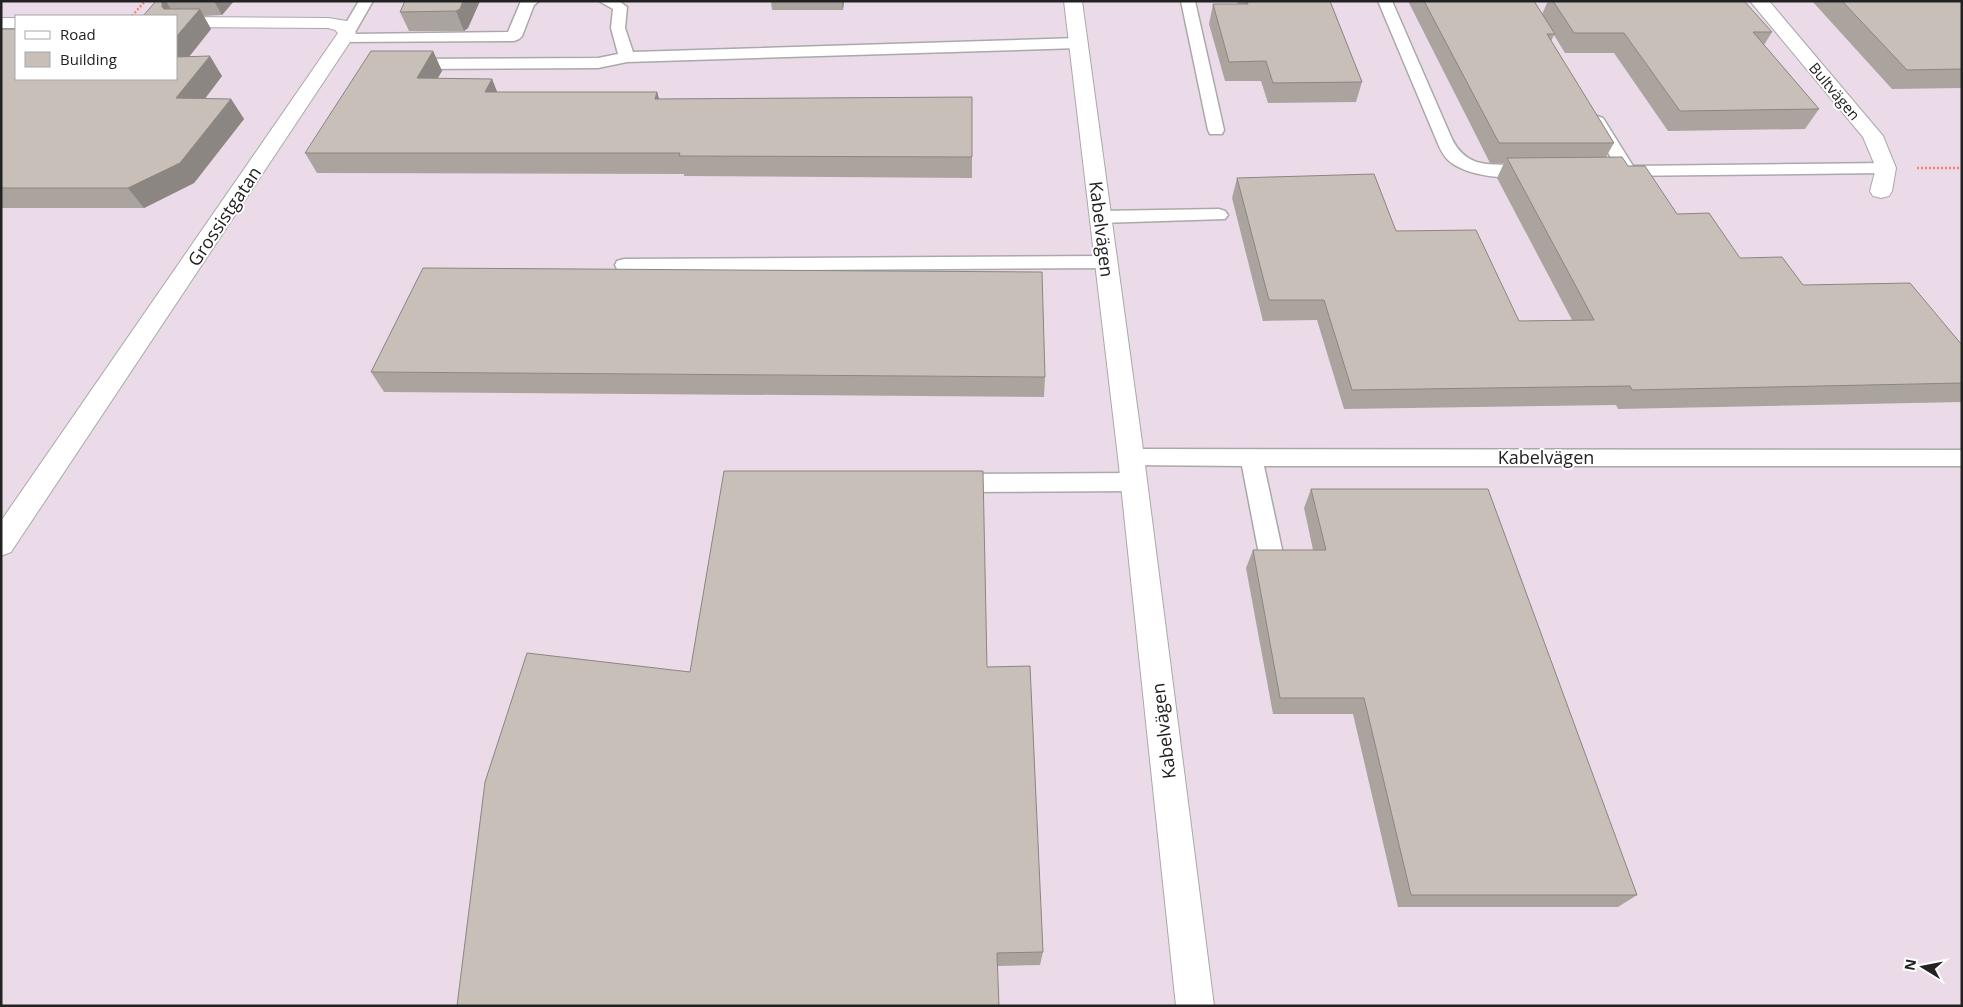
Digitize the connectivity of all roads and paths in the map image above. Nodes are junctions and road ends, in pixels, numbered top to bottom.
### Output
1 (145, 1) edge
2 (366, 1) edge
3 (532, 1) edge
4 (606, 1) edge
5 (1073, 1) edge
6 (1188, 1) edge
7 (1385, 1) edge
8 (1759, 1) edge
9 (133, 15) edge
10 (178, 22) edge
11 (1, 23) edge
12 (15, 23) edge
13 (346, 36) junction
14 (1079, 43) junction
15 (627, 57) junction
16 (394, 64) edge
17 (1592, 112) edge
18 (1216, 130) dead end
19 (1886, 168) junction
20 (1962, 168) edge
21 (1543, 171) edge
22 (1600, 171) edge
23 (1628, 171) junction
24 (1881, 190) dead end
25 (1219, 215) dead end
26 (1100, 217) junction
27 (1106, 262) junction
28 (624, 265) dead end
29 (1251, 457) junction
30 (1962, 458) edge
31 (1132, 469) junction
32 (935, 484) edge
33 (1, 544) edge
34 (1271, 554) edge
35 (1195, 1006) edge

1 - 9 path
2 - 13 lane
3 - 13 lane
4 - 15 lane
5 - 14 street, Kabelvägen
6 - 18 lane
7 - 21 lane
8 - 19 street, Bultvägen
10 - 13 street
11 - 12 street
13 - 33 street, Grossistgatan
14 - 15 lane
14 - 26 street, Kabelvägen
15 - 16 lane
17 - 23 lane
19 - 20 path
19 - 23 lane
19 - 24 street
22 - 23 lane
25 - 26 lane
26 - 27 street, Kabelvägen
27 - 28 lane
27 - 31 street, Kabelvägen
29 - 30 lane, Kabelvägen
29 - 31 lane, Kabelvägen
29 - 34 lane
31 - 32 lane
31 - 35 street, Kabelvägen

